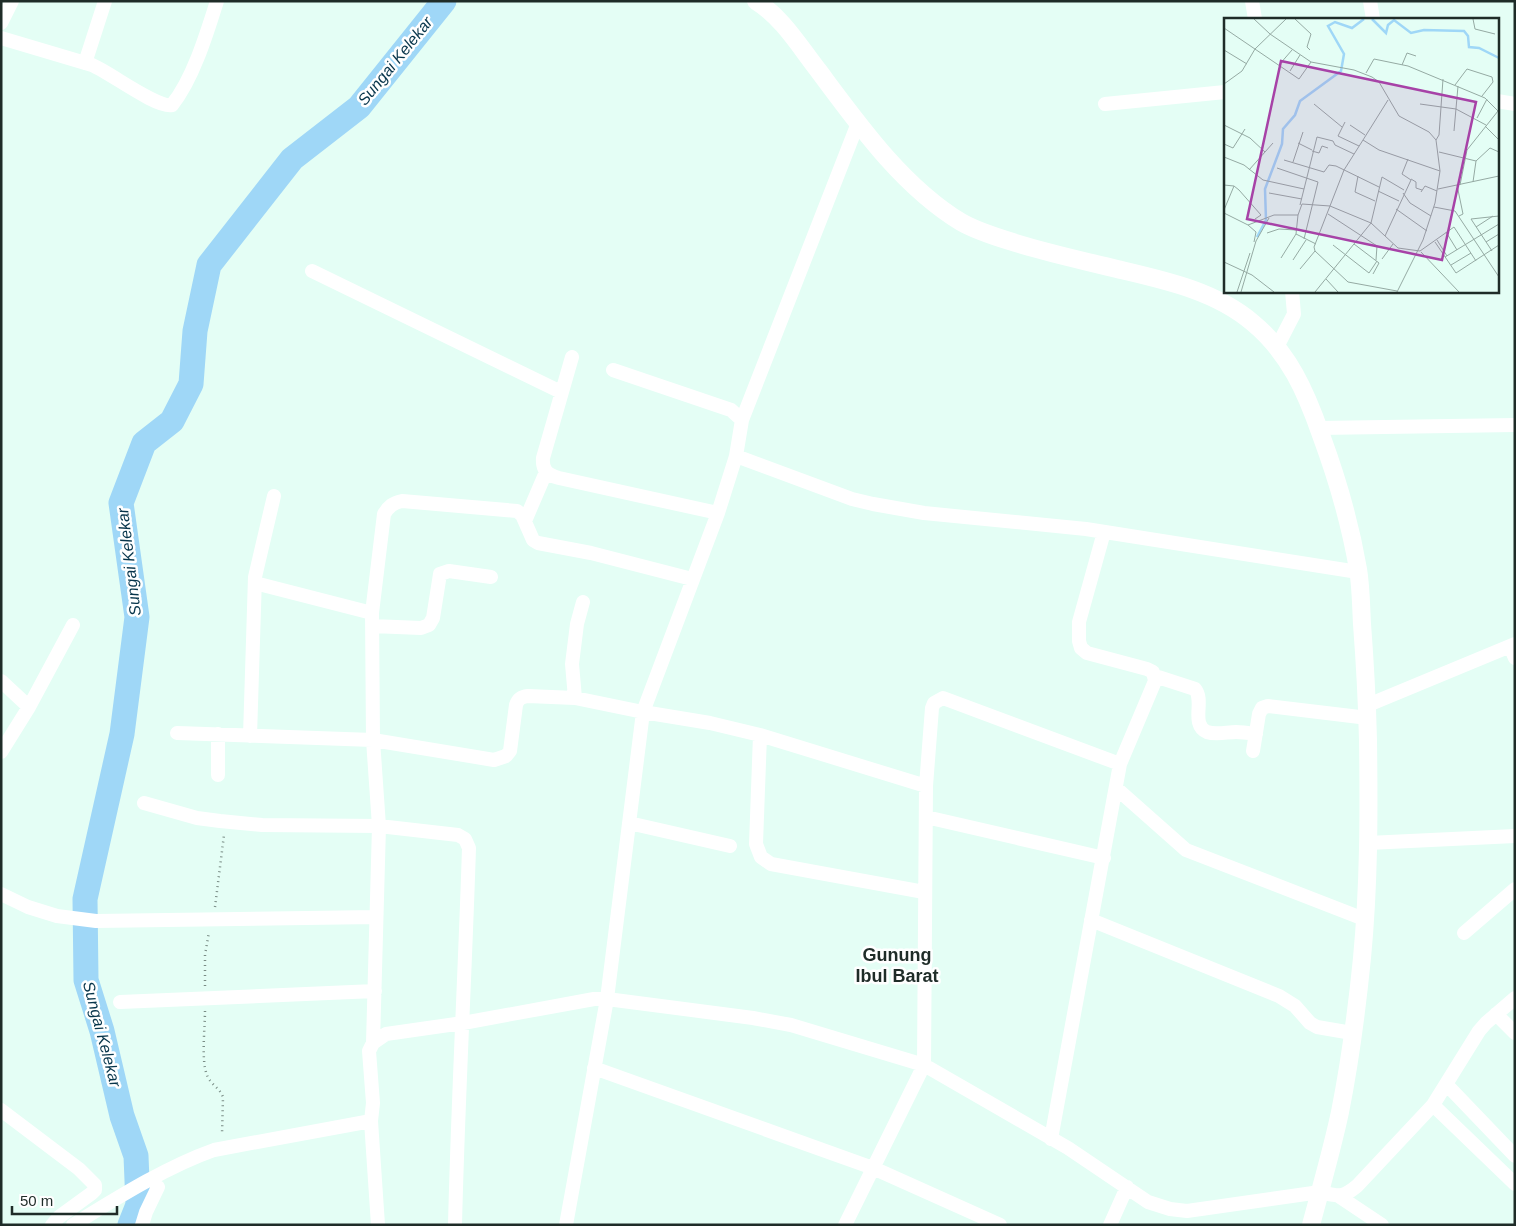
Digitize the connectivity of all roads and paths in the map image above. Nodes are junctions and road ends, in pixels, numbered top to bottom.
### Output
1 (12, 1) edge
2 (105, 1) edge
3 (217, 1) edge
4 (756, 1) edge
5 (1252, 1) edge
6 (1370, 1) edge
7 (1255, 18) edge
8 (1373, 18) edge
9 (1, 23) edge
10 (1, 38) edge
11 (85, 63) junction
12 (1224, 92) edge
13 (1498, 101) edge
14 (1105, 104) dead end
15 (1515, 104) edge
16 (858, 123) junction
17 (312, 271) dead end
18 (1292, 292) edge
19 (1278, 347) junction
20 (572, 357) dead end
21 (613, 370) dead end
22 (561, 392) junction
23 (742, 420) junction
24 (1515, 426) edge
25 (1319, 428) junction
26 (736, 456) junction
27 (546, 472) junction
28 (274, 496) dead end
29 (718, 513) junction
30 (525, 521) junction
31 (1104, 532) junction
32 (1358, 572) junction
33 (491, 577) dead end
34 (692, 579) junction
35 (255, 583) junction
36 (583, 602) dead end
37 (372, 619) junction
38 (73, 625) dead end
39 (1513, 649) edge
40 (1155, 676) junction
41 (1, 680) edge
42 (575, 698) junction
43 (28, 707) junction
44 (643, 712) junction
45 (1368, 712) junction
46 (177, 733) dead end
47 (218, 734) junction
48 (1256, 734) junction
49 (760, 735) junction
50 (250, 736) junction
51 (373, 740) junction
52 (1253, 751) dead end
53 (1, 752) edge
54 (1120, 764) junction
55 (218, 775) dead end
56 (926, 786) junction
57 (1116, 788) junction
58 (144, 803) dead end
59 (926, 817) junction
60 (629, 823) junction
61 (379, 826) junction
62 (1515, 836) edge
63 (1368, 843) junction
64 (730, 846) dead end
65 (1104, 858) junction
66 (1515, 889) edge
67 (924, 892) junction
68 (1, 894) edge
69 (376, 917) junction
70 (1364, 919) junction
71 (1092, 920) junction
72 (1464, 933) dead end
73 (375, 991) junction
74 (1515, 998) edge
75 (606, 999) junction
76 (120, 1002) dead end
77 (1496, 1014) junction
78 (463, 1023) junction
79 (1352, 1033) junction
80 (1515, 1033) edge
81 (373, 1043) junction
82 (924, 1065) junction
83 (594, 1068) junction
84 (1446, 1084) junction
85 (1433, 1106) junction
86 (1, 1110) edge
87 (371, 1120) junction
88 (1051, 1139) junction
89 (1515, 1156) edge
90 (873, 1168) junction
91 (1515, 1184) edge
92 (158, 1187) dead end
93 (1127, 1187) junction
94 (1320, 1192) junction
95 (1340, 1197) junction
96 (52, 1225) edge
97 (73, 1225) edge
98 (142, 1225) edge
99 (378, 1225) edge
100 (455, 1225) edge
101 (566, 1225) edge
102 (845, 1225) edge
103 (1000, 1225) edge
104 (1110, 1225) edge
105 (1311, 1225) edge
106 (1382, 1225) edge

1 - 9 street
2 - 11 street
3 - 11 street
4 - 16 street
5 - 7 street
6 - 8 street
10 - 11 street
12 - 14 street
13 - 15 street
16 - 19 street
16 - 23 street
17 - 22 street
18 - 19 street
19 - 25 street
20 - 22 street
21 - 23 street
22 - 27 street
23 - 26 street
24 - 25 street
25 - 32 street
26 - 29 street
26 - 31 street
27 - 29 street
27 - 30 street
28 - 35 street
29 - 34 street
30 - 34 street
30 - 37 street
31 - 32 street
31 - 40 street
32 - 45 street
33 - 37 street
34 - 44 street
35 - 37 street
35 - 50 street
36 - 42 street
37 - 51 street
38 - 43 street
39 - 45 street
40 - 48 street
40 - 54 street
41 - 43 street
42 - 44 street
42 - 51 street
43 - 53 street
44 - 49 street
44 - 60 street
45 - 48 street
45 - 63 street
46 - 47 street
47 - 50 street
47 - 55 street
48 - 52 street
49 - 56 street
49 - 67 street
50 - 51 street
51 - 61 street
54 - 56 street
54 - 57 street
56 - 59 street
57 - 65 street
57 - 70 street
58 - 61 street
59 - 65 street
59 - 67 street
60 - 64 street
60 - 75 street
61 - 69 street
61 - 78 street
62 - 63 street
63 - 70 street
65 - 71 street
66 - 72 street
67 - 82 street
68 - 69 street
69 - 73 street
70 - 79 street
71 - 79 street
71 - 88 street
73 - 76 street
73 - 81 street
74 - 77 street
75 - 78 street
75 - 82 street
75 - 83 street
77 - 80 street
77 - 84 street
78 - 81 street
78 - 100 street
79 - 94 street
81 - 87 street
82 - 88 street
82 - 90 street
83 - 90 street
83 - 101 street
84 - 85 street
84 - 89 street
85 - 91 street
85 - 95 street
86 - 96 street
87 - 97 street
87 - 99 street
88 - 93 street
90 - 102 street
90 - 103 street
92 - 98 street
93 - 94 street
93 - 104 street
94 - 95 street
94 - 105 street
95 - 106 street

